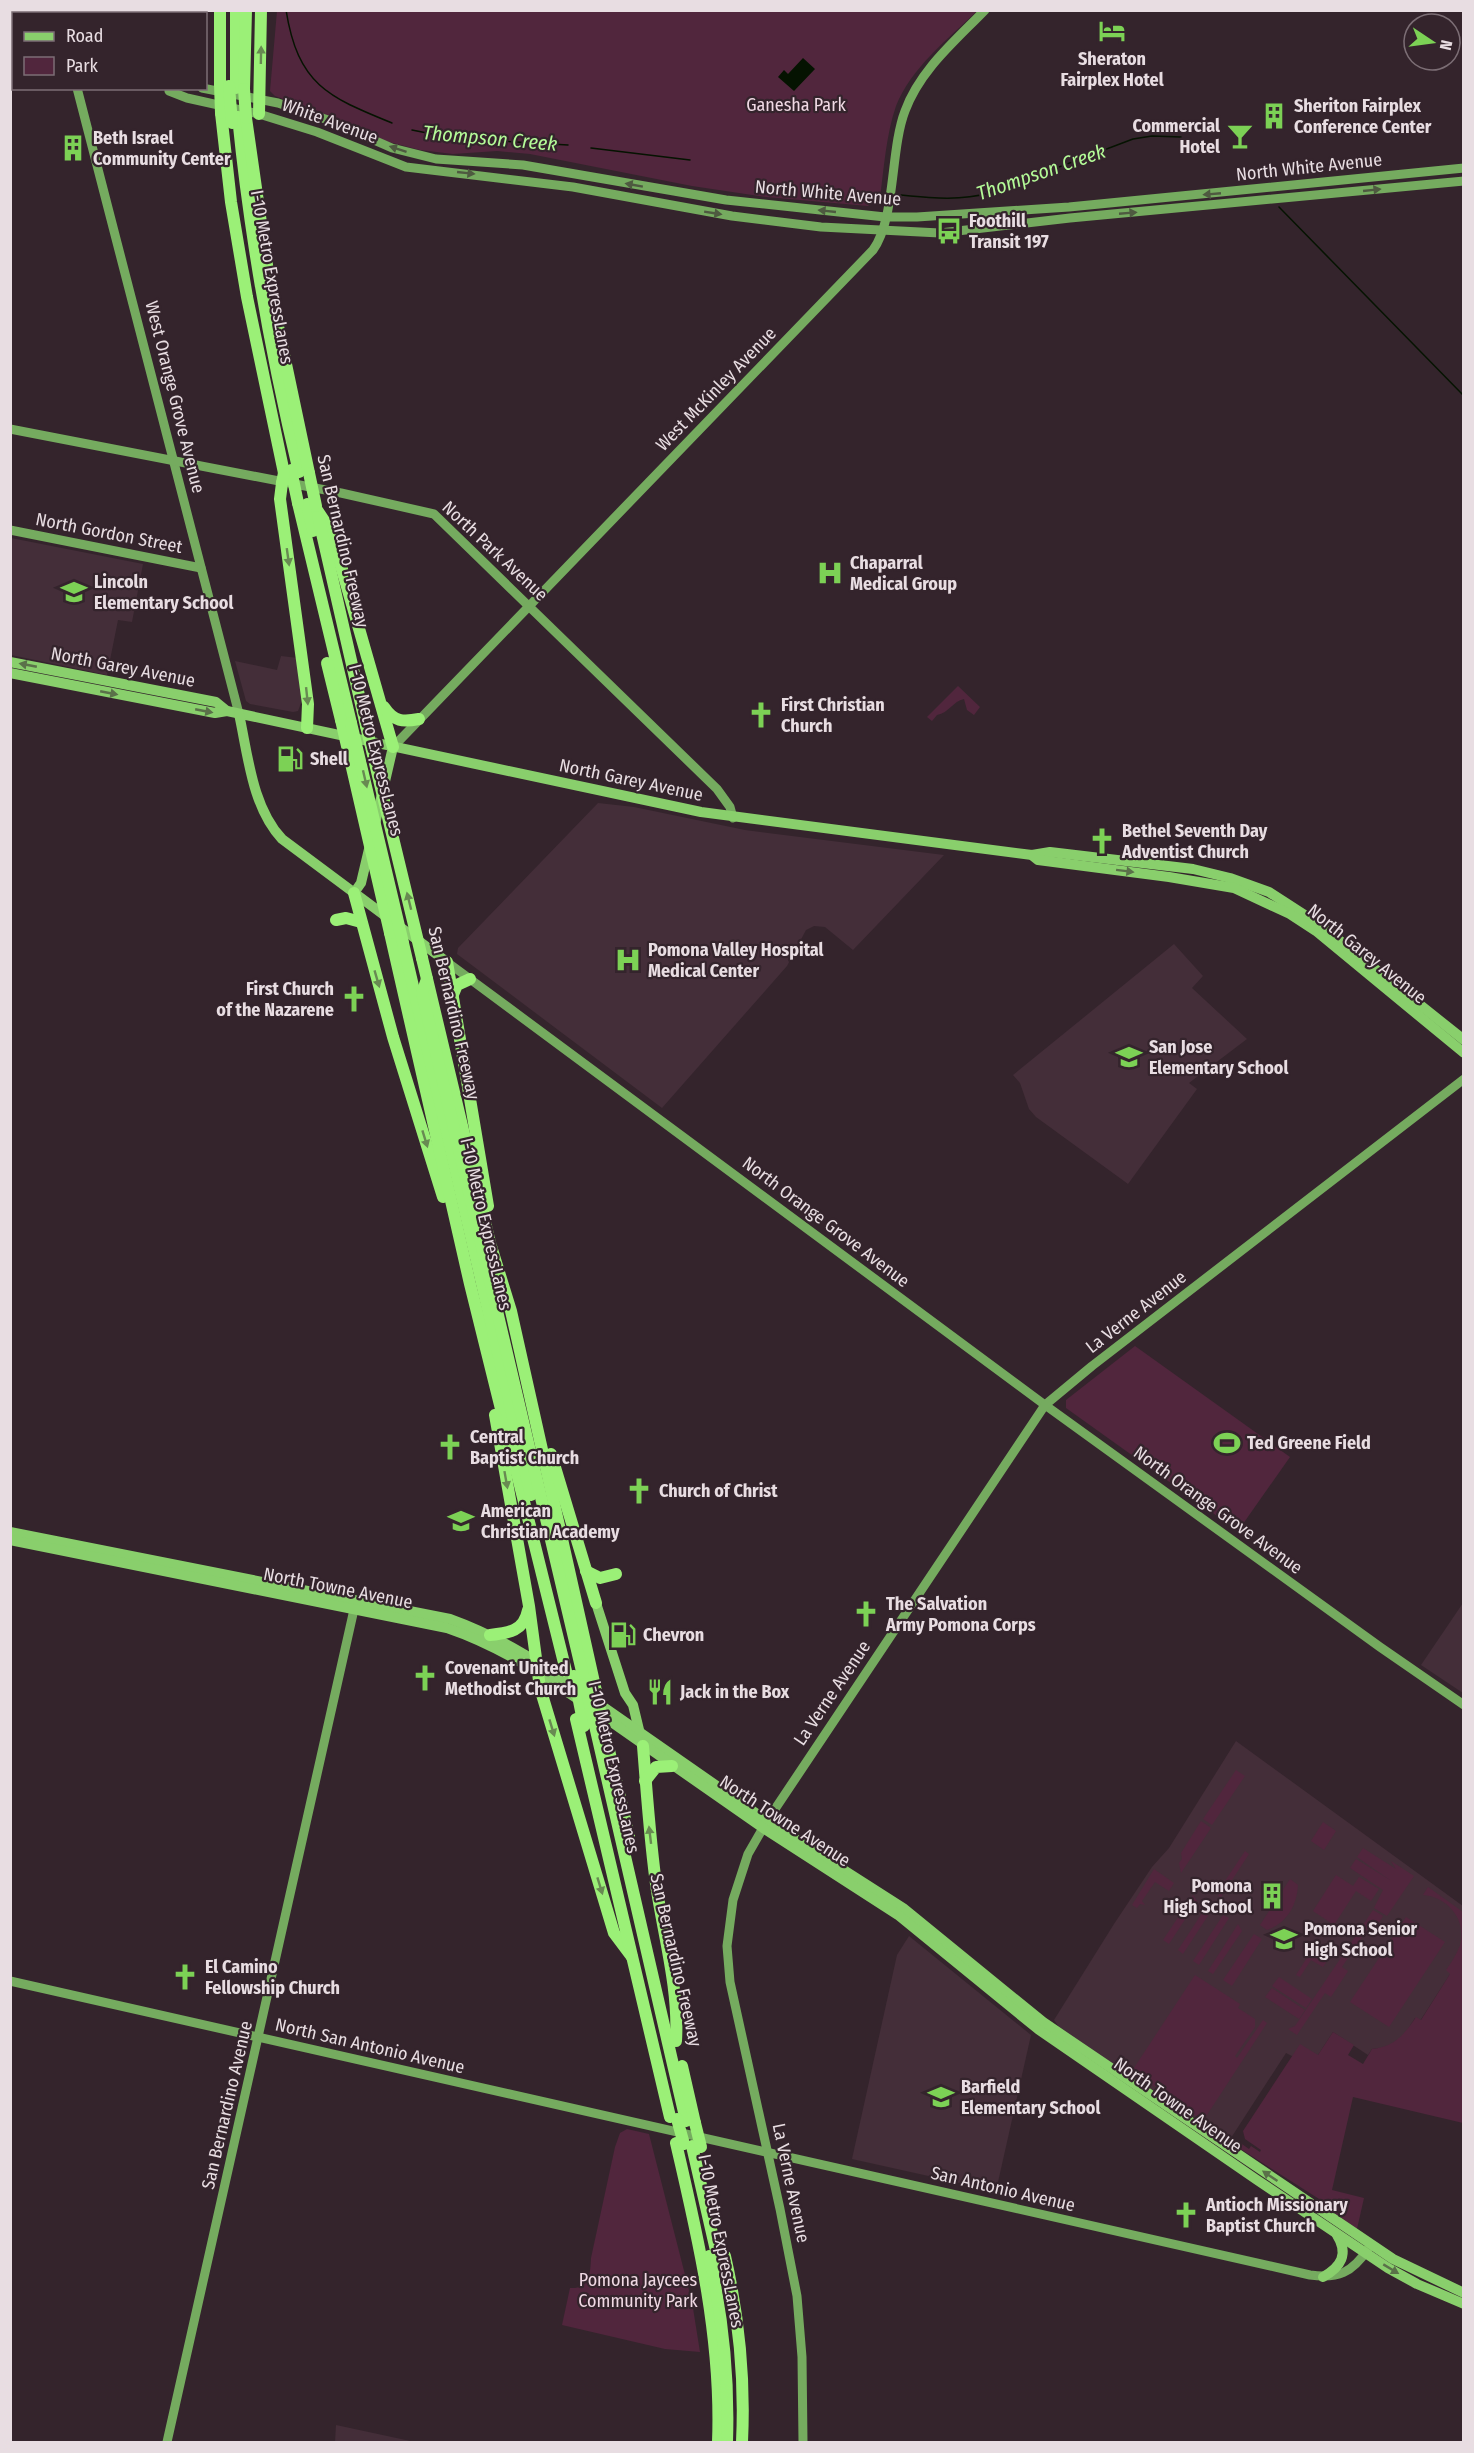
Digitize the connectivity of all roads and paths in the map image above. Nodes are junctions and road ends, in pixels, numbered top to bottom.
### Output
1 (220, 10) edge
2 (228, 10) edge
3 (236, 10) edge
4 (246, 10) edge
5 (261, 10) edge
6 (985, 10) edge
7 (232, 87) junction
8 (207, 89) edge
9 (78, 90) edge
10 (169, 90) edge
11 (260, 99) junction
12 (259, 114) junction
13 (239, 119) junction
14 (388, 160) joint
15 (1464, 168) edge
16 (1464, 181) edge
17 (885, 217) junction
18 (883, 231) junction
19 (10, 429) edge
20 (175, 462) junction
21 (293, 471) junction
22 (301, 504) junction
23 (10, 530) edge
24 (201, 568) junction
25 (530, 605) junction
26 (10, 662) edge
27 (10, 673) edge
28 (354, 674) joint
29 (383, 706) junction
30 (227, 711) junction
31 (239, 714) junction
32 (419, 719) junction
33 (346, 721) junction
34 (307, 728) junction
35 (393, 747) junction
36 (733, 818) junction
37 (1032, 855) junction
38 (1216, 875) junction
39 (1169, 877) junction
40 (354, 893) junction
41 (336, 920) dead end
42 (362, 922) junction
43 (447, 962) junction
44 (428, 978) junction
45 (470, 979) junction
46 (452, 997) junction
47 (1464, 1040) edge
48 (1464, 1053) edge
49 (1464, 1079) edge
50 (490, 1243) junction
51 (470, 1284) junction
52 (511, 1311) junction
53 (479, 1319) junction
54 (1045, 1405) junction
55 (10, 1532) edge
56 (10, 1540) edge
57 (586, 1571) junction
58 (616, 1574) dead end
59 (355, 1603) junction
60 (596, 1603) joint
61 (529, 1606) junction
62 (490, 1635) junction
63 (537, 1666) junction
64 (570, 1673) junction
65 (590, 1687) junction
66 (625, 1693) junction
67 (1464, 1705) edge
68 (599, 1724) junction
69 (642, 1740) junction
70 (672, 1766) junction
71 (645, 1781) junction
72 (765, 1825) junction
73 (632, 1957) junction
74 (10, 1981) edge
75 (259, 2037) junction
76 (676, 2041) junction
77 (616, 2119) joint
78 (682, 2120) junction
79 (688, 2145) junction
80 (768, 2153) junction
81 (1335, 2232) junction
82 (1368, 2249) junction
83 (1323, 2277) junction
84 (1464, 2293) edge
85 (1464, 2304) edge
86 (167, 2442) edge
87 (718, 2442) edge
88 (727, 2442) edge
89 (735, 2442) edge
90 (742, 2442) edge
91 (803, 2442) edge

1 - 7 highway, San Bernardino Freeway
2 - 7 highway
3 - 7 highway
4 - 7 highway, San Bernardino Freeway
11 -> 5 highway
6 - 17 main road, West McKinley Avenue
7 - 13 highway, San Bernardino Freeway, bridge
7 - 21 highway, San Bernardino Freeway, bridge
8 - 11 main road, North White Avenue
9 - 20 main road, West Orange Grove Avenue
10 - 12 main road, White Avenue
11 - 12 highway
17 -> 11 main road, North White Avenue
12 - 14 main road, White Avenue
13 - 21 highway, San Bernardino Freeway
13 - 21 highway, I-10 Metro ExpressLanes
14 -> 18 main road, North White Avenue
15 -> 17 main road, North White Avenue
18 -> 16 main road, North White Avenue
17 - 18 main road, West McKinley Avenue
18 - 25 main road, West McKinley Avenue
19 - 20 main road, North Park Avenue
20 - 24 main road, West Orange Grove Avenue
20 - 25 main road, North Park Avenue
21 - 22 highway, San Bernardino Freeway, bridge
21 - 22 highway, bridge
21 - 22 highway, I-10 Metro ExpressLanes, bridge
22 - 28 highway, I-10 Metro ExpressLanes
22 - 29 highway
22 - 33 highway, San Bernardino Freeway
22 -> 34 highway
23 - 24 main road, North Gordon Street
24 - 31 main road, West Orange Grove Avenue
25 - 32 main road, West McKinley Avenue
25 - 36 main road, North Park Avenue
30 -> 26 main road, North Garey Avenue
27 -> 30 main road, North Garey Avenue
44 -> 28 highway, San Bernardino Freeway, bridge
29 - 32 highway
29 - 35 highway
30 - 31 main road, North Garey Avenue
31 - 34 main road, North Garey Avenue
31 - 40 main road, North Orange Grove Avenue
32 - 35 main road, West McKinley Avenue
33 - 51 highway, San Bernardino Freeway, bridge
33 -> 64 highway, I-10 Metro ExpressLanes, bridge
34 - 35 main road, North Garey Avenue
35 - 36 main road, North Garey Avenue
35 - 40 main road
36 - 37 main road, North Garey Avenue
37 - 38 main road, North Garey Avenue
37 -> 39 main road, North Garey Avenue
38 - 39 main road
38 - 47 main road, North Garey Avenue
39 - 48 main road, North Garey Avenue
40 - 42 highway
40 - 43 main road, North Orange Grove Avenue
41 - 42 highway
42 -> 51 highway
43 - 45 main road, North Orange Grove Avenue
43 - 46 highway
44 - 50 highway, San Bernardino Freeway
44 - 65 highway, I-10 Metro ExpressLanes
45 - 46 highway
45 - 54 main road, North Orange Grove Avenue
46 - 50 highway
49 - 54 main road, La Verne Avenue
50 - 52 highway, San Bernardino Freeway
51 - 53 highway, San Bernardino Freeway
52 - 57 highway
52 - 65 highway, San Bernardino Freeway
53 -> 61 highway
53 - 64 highway, San Bernardino Freeway
54 - 67 main road, North Orange Grove Avenue
54 - 72 main road, La Verne Avenue
55 - 59 main road, North Towne Avenue
56 - 59 main road, North Towne Avenue
57 - 58 highway
57 - 60 highway
59 - 62 main road, North Towne Avenue
59 - 63 main road, North Towne Avenue
59 - 75 main road, San Bernardino Avenue
60 - 66 main road
61 - 62 highway
61 - 63 highway
62 - 63 main road, North Towne Avenue
63 - 68 main road, North Towne Avenue
63 -> 73 highway
64 - 68 highway, San Bernardino Freeway
65 - 68 highway, San Bernardino Freeway, bridge
66 - 68 main road
66 - 69 main road
68 - 69 main road, North Towne Avenue
68 - 73 highway, San Bernardino Freeway
68 - 76 highway, San Bernardino Freeway
68 - 78 highway, I-10 Metro ExpressLanes
69 - 70 main road, North Towne Avenue
69 - 71 highway
69 - 72 main road, North Towne Avenue
70 - 71 highway
70 - 72 main road, North Towne Avenue
76 -> 71 highway
72 - 80 main road, La Verne Avenue
72 - 81 main road, North Towne Avenue
82 -> 72 main road, North Towne Avenue
73 - 78 highway, San Bernardino Freeway
74 - 75 main road, North San Antonio Avenue
75 - 77 main road, North San Antonio Avenue
75 - 86 main road, San Bernardino Avenue
76 - 78 highway, San Bernardino Freeway
77 - 80 main road, San Antonio Avenue
78 - 79 highway, San Bernardino Freeway
78 - 79 highway, San Bernardino Freeway, bridge
79 - 87 highway, San Bernardino Freeway
79 - 88 highway, I-10 Metro ExpressLanes
79 - 89 highway, I-10 Metro ExpressLanes
79 - 90 highway, San Bernardino Freeway
80 - 83 main road, San Antonio Avenue
80 - 91 main road, La Verne Avenue
81 - 82 main road, North Towne Avenue
81 - 83 main road
82 - 83 main road, San Antonio Avenue
82 - 84 main road, North Towne Avenue
82 -> 85 main road, North Towne Avenue

